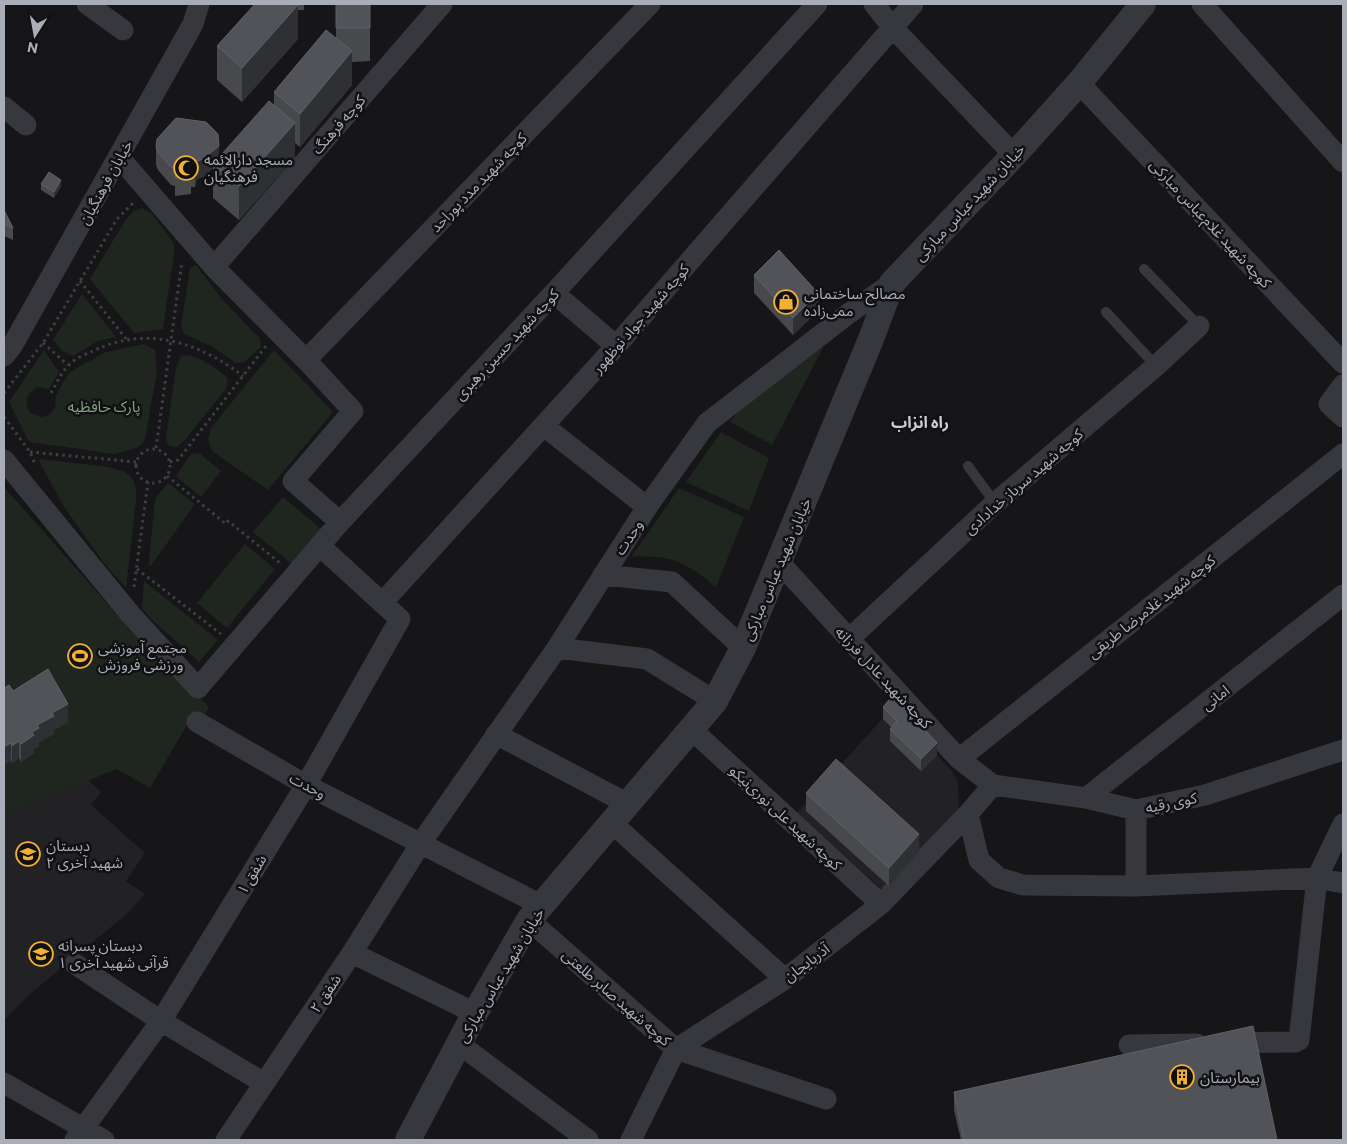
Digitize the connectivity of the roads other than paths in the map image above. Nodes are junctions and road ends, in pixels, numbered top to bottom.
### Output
1 (87, 4) edge
2 (198, 4) edge
3 (440, 4) edge
4 (650, 4) edge
5 (817, 4) edge
6 (874, 4) edge
7 (913, 4) edge
8 (1143, 4) edge
9 (1202, 4) edge
10 (893, 28) junction
11 (123, 30) dead end
12 (1079, 83) junction
13 (4, 107) edge
14 (26, 125) dead end
15 (1014, 155) junction
16 (119, 157) junction
17 (1343, 162) edge
18 (214, 267) junction
19 (1144, 269) dead end
20 (892, 284) junction
21 (554, 293) junction
22 (1106, 312) dead end
23 (1199, 326) joint
24 (616, 346) junction
25 (4, 356) edge
26 (306, 360) junction
27 (1343, 364) edge
28 (1156, 366) junction
29 (1343, 385) edge
30 (1343, 417) edge
31 (544, 426) junction
32 (1343, 454) edge
33 (4, 460) edge
34 (968, 466) dead end
35 (995, 503) junction
36 (647, 507) junction
37 (340, 522) junction
38 (320, 546) junction
39 (779, 562) junction
40 (603, 575) junction
41 (1343, 595) edge
42 (382, 603) junction
43 (849, 639) junction
44 (557, 648) junction
45 (743, 648) junction
46 (715, 702) junction
47 (197, 722) dead end
48 (690, 729) junction
49 (496, 734) junction
50 (1343, 750) edge
51 (959, 759) junction
52 (306, 785) junction
53 (993, 785) junction
54 (1086, 798) junction
55 (1136, 810) junction
56 (620, 814) junction
57 (968, 814) junction
58 (1343, 824) edge
59 (421, 843) junction
60 (1317, 878) junction
61 (1343, 883) edge
62 (1136, 886) junction
63 (881, 904) junction
64 (535, 913) junction
65 (352, 953) junction
66 (75, 964) dead end
67 (785, 979) junction
68 (475, 1012) junction
69 (161, 1022) junction
70 (458, 1043) junction
71 (1129, 1045) dead end
72 (676, 1049) junction
73 (4, 1082) edge
74 (264, 1084) junction
75 (826, 1099) dead end
76 (80, 1134) edge
77 (104, 1140) edge
78 (226, 1140) edge
79 (408, 1140) edge
80 (588, 1140) edge
81 (631, 1140) edge

1 - 11 street
2 - 16 street, خیابان فرهنگیان
3 - 18 street, کوچه فرهنگ
4 - 26 street, کوچه شهید مدد پوراحد
5 - 21 street, کوچه شهید حسین رهبری
6 - 10 street
7 - 10 street, کوچه شهید جواد نوظهور
8 - 12 street, خیابان شهید عباس مبارکی
9 - 17 street
10 - 15 street
10 - 24 street, کوچه شهید جواد نوظهور
12 - 15 street, خیابان شهید عباس مبارکی
12 - 27 street, کوچه شهید غلام‌عباس مبارکی
13 - 14 street
15 - 20 street, خیابان شهید عباس مبارکی
16 - 18 street
16 - 25 street, خیابان فرهنگیان
18 - 26 street
19 - 23 lane
20 - 36 street, وحدت
20 - 39 street, خیابان شهید عباس مبارکی
21 - 24 street
21 - 37 street, کوچه شهید حسین رهبری
22 - 28 lane
23 - 28 street, کوچه شهید سرباز خدادادی
24 - 31 street, کوچه شهید جواد نوظهور
26 - 37 street
28 - 35 street, کوچه شهید سرباز خدادادی
29 - 30 street
31 - 36 street
31 - 42 street, کوچه شهید جواد نوظهور
32 - 51 street, کوچه شهید غلامرضا طریقی
33 - 38 street, کوچه شهید حسین رهبری
34 - 35 lane
35 - 43 street, کوچه شهید سرباز خدادادی
36 - 40 street, وحدت
37 - 38 street, کوچه شهید حسین رهبری
38 - 42 street
39 - 43 street, کوچه شهید عادل فرزانه
39 - 45 street, خیابان شهید عباس مبارکی
40 - 44 street, وحدت
40 - 45 street
41 - 54 street, امانی
42 - 52 street, شفق ۱
43 - 51 street, کوچه شهید عادل فرزانه
44 - 46 street
44 - 49 street, وحدت
45 - 46 street, خیابان شهید عباس مبارکی
46 - 48 street, خیابان شهید عباس مبارکی
47 - 52 street, وحدت
48 - 56 street, خیابان شهید عباس مبارکی
48 - 63 street, کوچه شهید علی نوری‌نیکو
49 - 56 street
49 - 59 street, وحدت
50 - 55 street, کوی رقیه
51 - 53 street, کوچه شهید عادل فرزانه
52 - 59 street, وحدت
52 - 69 street, شفق ۱
53 - 54 street, کوی رقیه
53 - 57 street, آذربایجان
54 - 55 street, کوی رقیه
55 - 62 street
56 - 64 street, خیابان شهید عباس مبارکی
56 - 67 street
57 - 62 street
57 - 63 street, آذربایجان
58 - 60 street
59 - 64 street, وحدت
59 - 65 street, شفق ۲
60 - 61 street
60 - 62 street
60 - 71 street
63 - 67 street, آذربایجان
64 - 68 street, خیابان شهید عباس مبارکی
64 - 72 street, کوچه شهید صابر طلعتی
65 - 68 street
65 - 74 street, شفق ۲
66 - 69 street
67 - 72 street, آذربایجان
68 - 70 street, خیابان شهید عباس مبارکی
69 - 74 street
69 - 76 street, شفق ۱
70 - 79 street, خیابان شهید عباس مبارکی
70 - 80 street
72 - 75 street, کوچه شهید صابر طلعتی
72 - 81 street
73 - 76 street
74 - 78 street, شفق ۲
76 - 77 street

